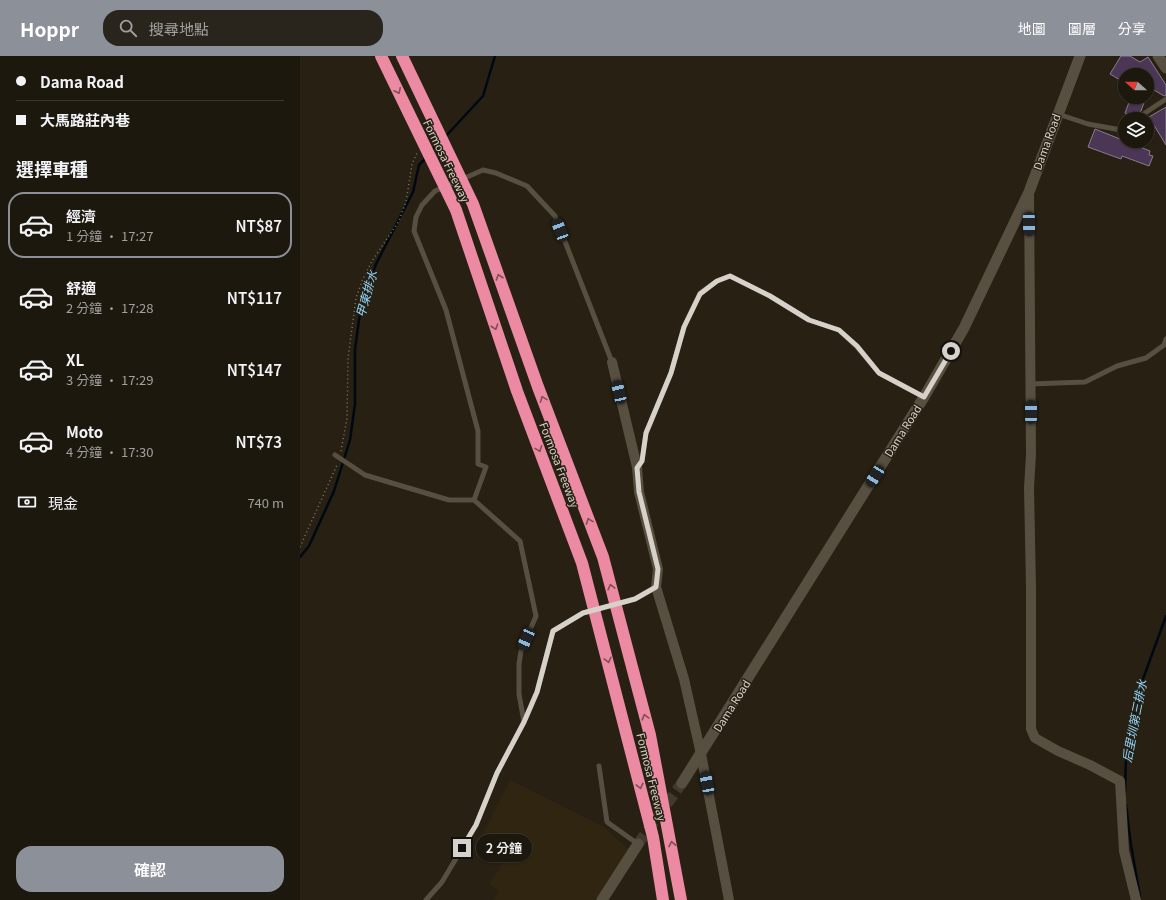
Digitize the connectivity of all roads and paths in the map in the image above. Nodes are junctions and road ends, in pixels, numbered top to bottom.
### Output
1 (381, 56) edge
2 (402, 56) edge
3 (1080, 56) edge
4 (1158, 56) edge
5 (1166, 68) edge
6 (1166, 99) edge
7 (1146, 112) edge
8 (1058, 114) junction
9 (1118, 129) edge
10 (419, 149) dead end
11 (1029, 192) junction
12 (1165, 344) edge
13 (612, 362) joint
14 (1030, 384) junction
15 (924, 397) junction
16 (338, 454) joint
17 (339, 460) dead end
18 (637, 468) junction
19 (474, 500) junction
20 (300, 547) edge
21 (656, 587) junction
22 (524, 722) junction
23 (701, 754) junction
24 (599, 766) dead end
25 (682, 783) tunnel mouth
26 (653, 838) junction
27 (638, 844) joint
28 (426, 900) edge
29 (602, 900) edge
30 (656, 900) edge
31 (664, 900) edge
32 (682, 900) edge
33 (729, 900) edge
34 (1136, 900) edge

1 -> 26 highway, Formosa Freeway
32 -> 2 highway, Formosa Freeway
3 - 8 street, Dama Road
4 - 5 street
6 - 7 lane
8 - 9 lane
8 - 11 street, Dama Road
10 - 16 path
11 - 14 street
11 - 15 street, Dama Road
12 - 14 lane
13 - 18 street
13 - 19 lane
14 - 34 street
15 - 18 lane
15 - 23 street, Dama Road
16 - 19 lane
17 - 20 path
18 - 21 street
19 - 22 lane
21 - 22 lane
21 - 23 street
22 - 28 lane
23 - 25 street, Dama Road
23 - 33 street
24 - 27 lane
26 - 30 highway
26 - 31 highway, Formosa Freeway
27 - 29 street

